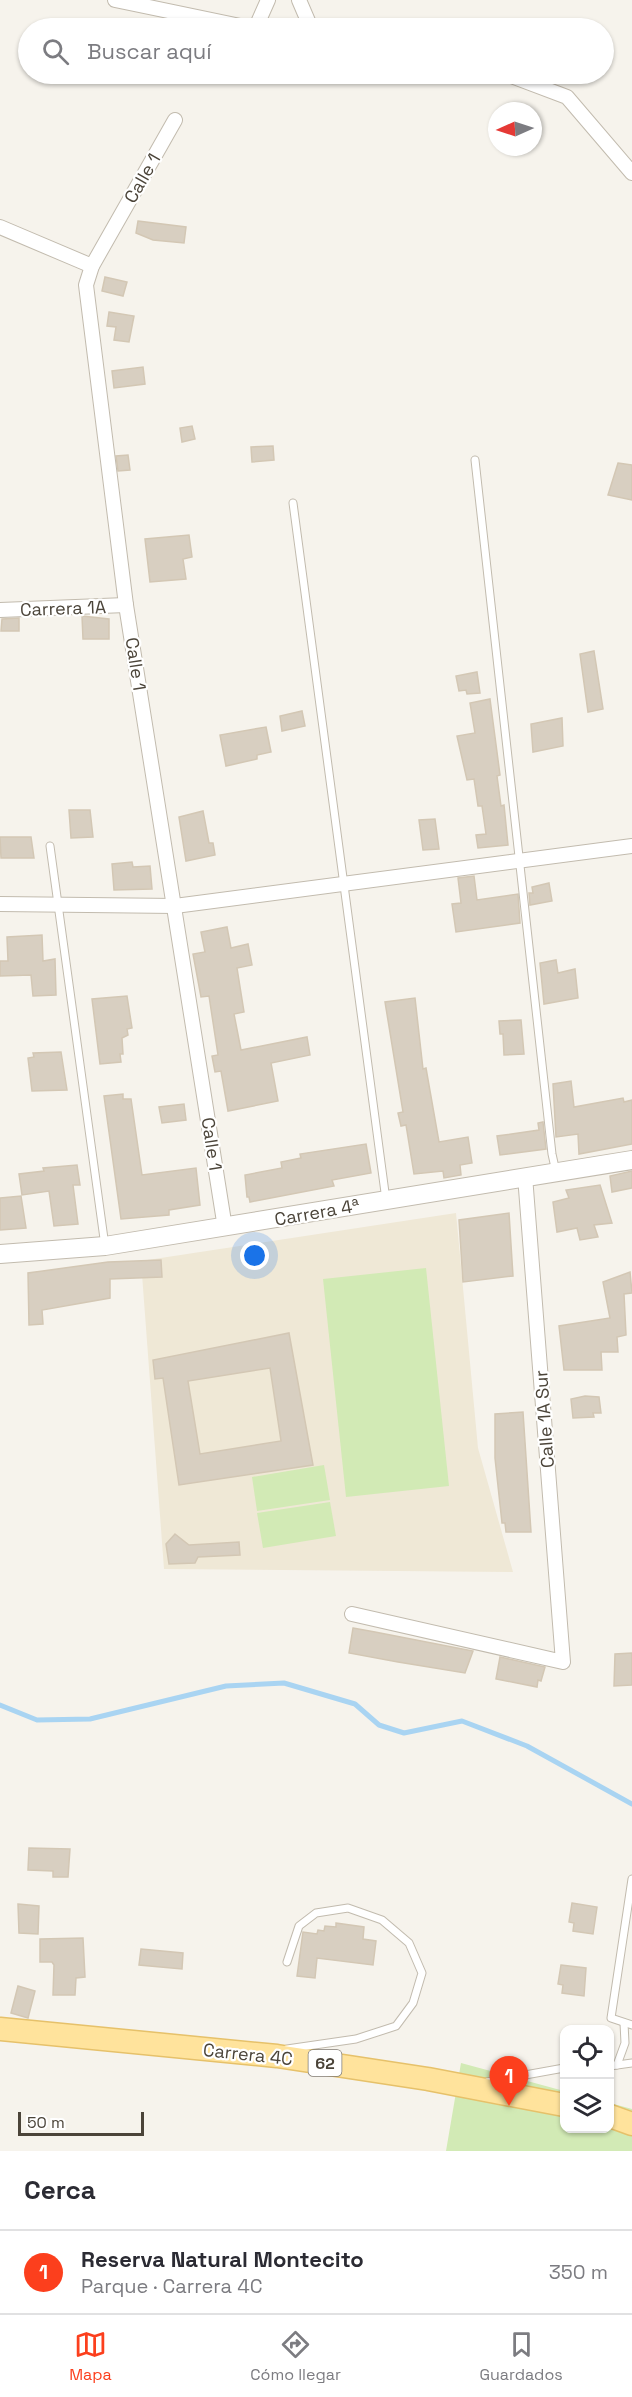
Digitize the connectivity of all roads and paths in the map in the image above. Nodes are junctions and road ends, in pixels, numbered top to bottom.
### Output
1 (115, 0) edge
2 (268, 0) edge
3 (299, 0) edge
4 (202, 18) edge
5 (260, 18) edge
6 (307, 18) edge
7 (533, 84) edge
8 (175, 120) dead end
9 (632, 173) edge
10 (0, 227) edge
11 (92, 266) junction
12 (475, 460) dead end
13 (293, 503) dead end
14 (126, 605) junction
15 (0, 610) edge
16 (50, 846) dead end
17 (632, 846) edge
18 (518, 861) junction
19 (343, 885) junction
20 (0, 904) edge
21 (59, 904) junction
22 (175, 906) junction
23 (632, 1160) edge
24 (556, 1172) junction
25 (525, 1176) junction
26 (386, 1200) junction
27 (225, 1228) junction
28 (105, 1246) junction
29 (0, 1254) edge
30 (352, 1614) dead end
31 (632, 1879) edge
32 (287, 1962) dead end
33 (624, 2023) junction
34 (632, 2025) edge
35 (0, 2029) edge
36 (238, 2052) junction
37 (632, 2063) edge
38 (614, 2064) edge
39 (614, 2066) edge
40 (560, 2069) edge
41 (469, 2086) junction
42 (560, 2104) edge
43 (614, 2118) edge
44 (632, 2124) edge

1 - 4 street
2 - 5 street
3 - 6 street
7 - 9 street
8 - 11 street, Calle 1
10 - 11 street
11 - 14 street, Calle 1
12 - 18 lane
13 - 19 lane
14 - 15 street, Carrera 1A
14 - 22 street, Calle 1
16 - 21 lane
17 - 18 street
18 - 19 street
18 - 24 lane
19 - 22 street
19 - 26 lane
20 - 21 street
21 - 22 street
21 - 28 lane
22 - 27 street, Calle 1
23 - 24 street, Carrera 4ª
24 - 25 street, Carrera 4ª
25 - 26 street, Carrera 4ª
25 - 30 street, Calle 1A Sur
26 - 27 street, Carrera 4ª
27 - 28 street, Carrera 4ª
28 - 29 street, Carrera 4ª
31 - 33 lane
32 - 36 lane
33 - 34 lane
33 - 38 lane
35 - 36 main road, Carrera 4C / 62
36 - 41 main road, Carrera 4C / 62
37 - 39 lane
40 - 41 lane
41 - 42 main road, Carrera 4C / 62
43 - 44 main road

